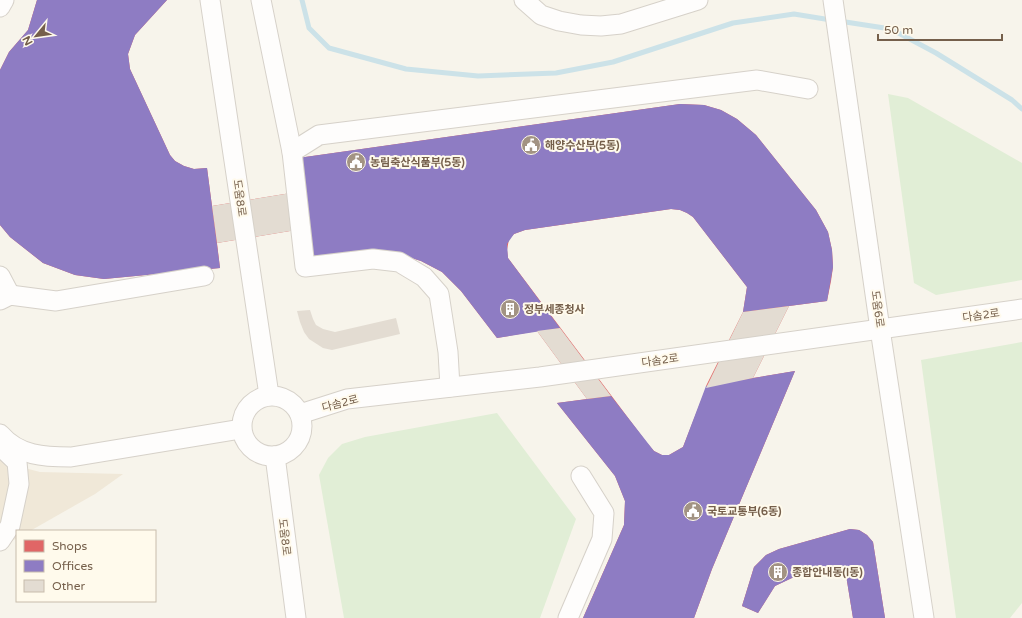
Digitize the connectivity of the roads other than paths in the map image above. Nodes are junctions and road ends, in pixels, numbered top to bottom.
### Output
1 (4, 0) edge
2 (210, 0) edge
3 (261, 0) edge
4 (524, 0) edge
5 (698, 0) edge
6 (833, 0) edge
7 (0, 7) edge
8 (808, 89) dead end
9 (292, 152) junction
10 (0, 276) edge
11 (204, 276) dead end
12 (5, 298) edge
13 (1022, 309) edge
14 (880, 329) junction
15 (450, 387) junction
16 (269, 395) junction
17 (300, 414) junction
18 (241, 429) junction
19 (0, 434) edge
20 (0, 446) edge
21 (275, 456) junction
22 (581, 476) dead end
23 (0, 541) edge
24 (296, 618) edge
25 (568, 618) edge
26 (924, 618) edge

1 - 7 street
2 - 16 street, 도움8로
3 - 9 street
4 - 5 street
6 - 14 street, 도움6로
8 - 9 street
9 - 15 street
10 - 12 street
11 - 12 street
13 - 14 street, 다솜2로
14 - 15 street, 다솜2로
14 - 26 street, 도움6로
15 - 17 street, 다솜2로
16 - 17 street
16 - 18 street
17 - 21 street
18 - 19 street
18 - 21 street
20 - 23 street
21 - 24 street, 도움8로
22 - 25 street

